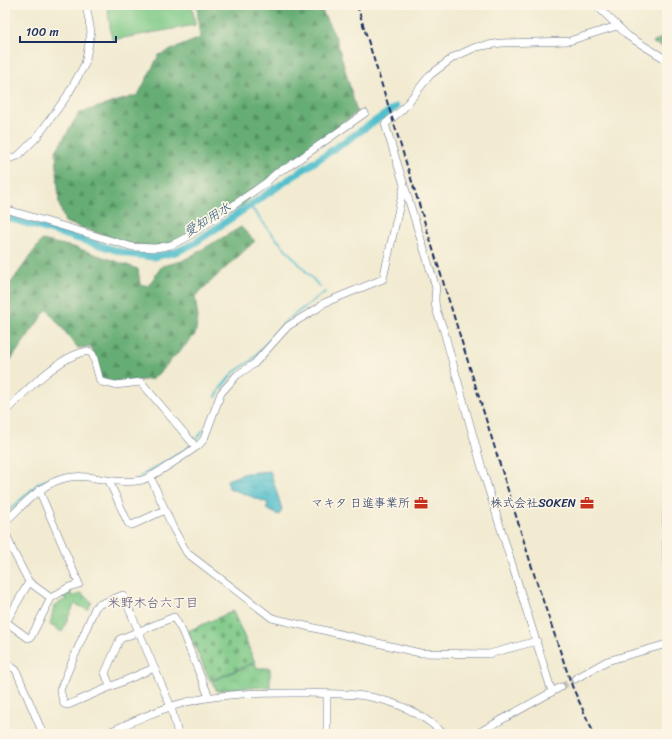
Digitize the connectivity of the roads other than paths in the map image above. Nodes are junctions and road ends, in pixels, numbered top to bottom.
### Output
1 (86, 5) edge
2 (596, 5) edge
3 (617, 26) junction
4 (667, 60) edge
5 (365, 113) dead end
6 (5, 160) edge
7 (404, 186) junction
8 (5, 209) edge
9 (5, 412) edge
10 (196, 447) junction
11 (150, 476) junction
12 (110, 480) junction
13 (39, 490) junction
14 (667, 506) edge
15 (165, 510) junction
16 (5, 522) edge
17 (5, 530) edge
18 (667, 570) edge
19 (29, 582) junction
20 (52, 598) junction
21 (6, 622) edge
22 (138, 631) junction
23 (537, 640) junction
24 (667, 644) edge
25 (5, 662) edge
26 (154, 668) junction
27 (575, 679) tunnel mouth
28 (110, 686) junction
29 (561, 687) tunnel mouth
30 (552, 692) junction
31 (327, 694) junction
32 (209, 697) junction
33 (171, 707) junction
34 (43, 734) edge
35 (105, 734) edge
36 (178, 734) edge
37 (327, 734) edge
38 (444, 734) edge
39 (476, 734) edge

1 - 6 street
2 - 3 street
3 - 4 street
3 - 7 street
5 - 8 street
7 - 10 street
7 - 23 street
9 - 10 street
10 - 11 street
11 - 12 street
11 - 15 street
12 - 13 street
12 - 15 street
13 - 16 street
13 - 20 street
14 - 18 street
15 - 23 street
17 - 19 street
19 - 20 street
19 - 21 street
20 - 21 street
22 - 26 street
22 - 28 street
22 - 28 street
22 - 32 street
23 - 30 street
24 - 27 street
25 - 34 street
26 - 28 street
26 - 33 street
29 - 30 street
30 - 39 street
31 - 32 street
31 - 37 street
31 - 38 street
32 - 33 street
33 - 35 street
33 - 36 street

